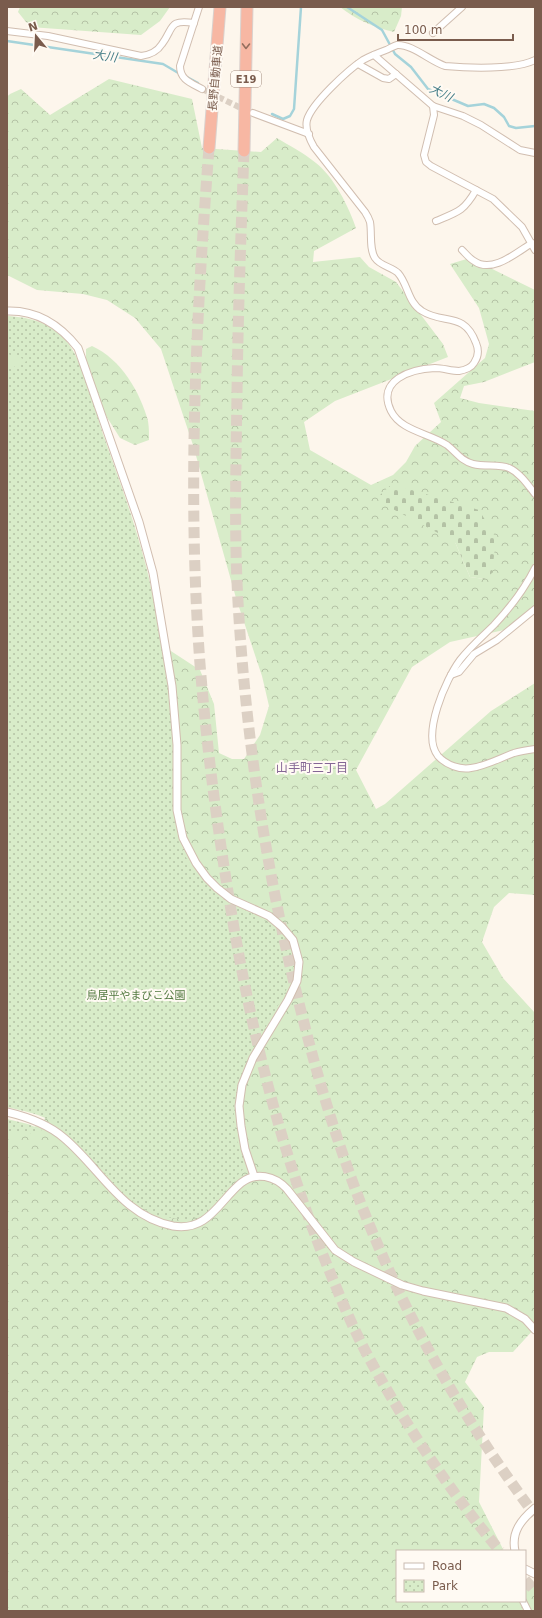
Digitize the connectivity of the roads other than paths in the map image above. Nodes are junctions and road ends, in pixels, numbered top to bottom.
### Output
1 (199, 7) edge
2 (220, 7) edge
3 (247, 7) edge
4 (462, 7) edge
5 (194, 23) junction
6 (7, 31) edge
7 (433, 33) dead end
8 (374, 55) junction
9 (535, 60) edge
10 (358, 64) junction
11 (396, 74) junction
12 (202, 89) tunnel mouth
13 (433, 106) junction
14 (253, 113) tunnel mouth
15 (309, 134) junction
16 (209, 148) tunnel mouth
17 (244, 151) tunnel mouth
18 (535, 153) edge
19 (476, 190) junction
20 (436, 221) dead end
21 (532, 243) junction
22 (535, 249) edge
23 (462, 250) dead end
24 (7, 311) edge
25 (535, 494) edge
26 (535, 568) edge
27 (535, 609) edge
28 (451, 675) junction
29 (535, 749) edge
30 (7, 1112) edge
31 (254, 1176) junction
32 (535, 1330) edge
33 (535, 1508) edge
34 (515, 1550) edge
35 (526, 1570) edge
36 (535, 1574) edge
37 (524, 1602) edge
38 (528, 1611) edge

1 - 5 street
2 - 16 highway, 長野自動車道 / E19
3 -> 17 highway, E19
4 - 7 street
5 - 6 street
5 - 12 street
8 - 9 street
8 - 10 street
8 - 11 street
10 - 11 street
10 - 15 street
11 - 13 street
13 - 18 street
13 - 19 street
14 - 15 street
15 - 25 street
19 - 20 street
19 - 21 street
21 - 22 street
21 - 23 street
24 - 31 street
26 - 28 street
27 - 28 street
28 - 29 street
30 - 31 street
31 - 32 street
33 - 34 street
35 - 36 street
37 - 38 street

